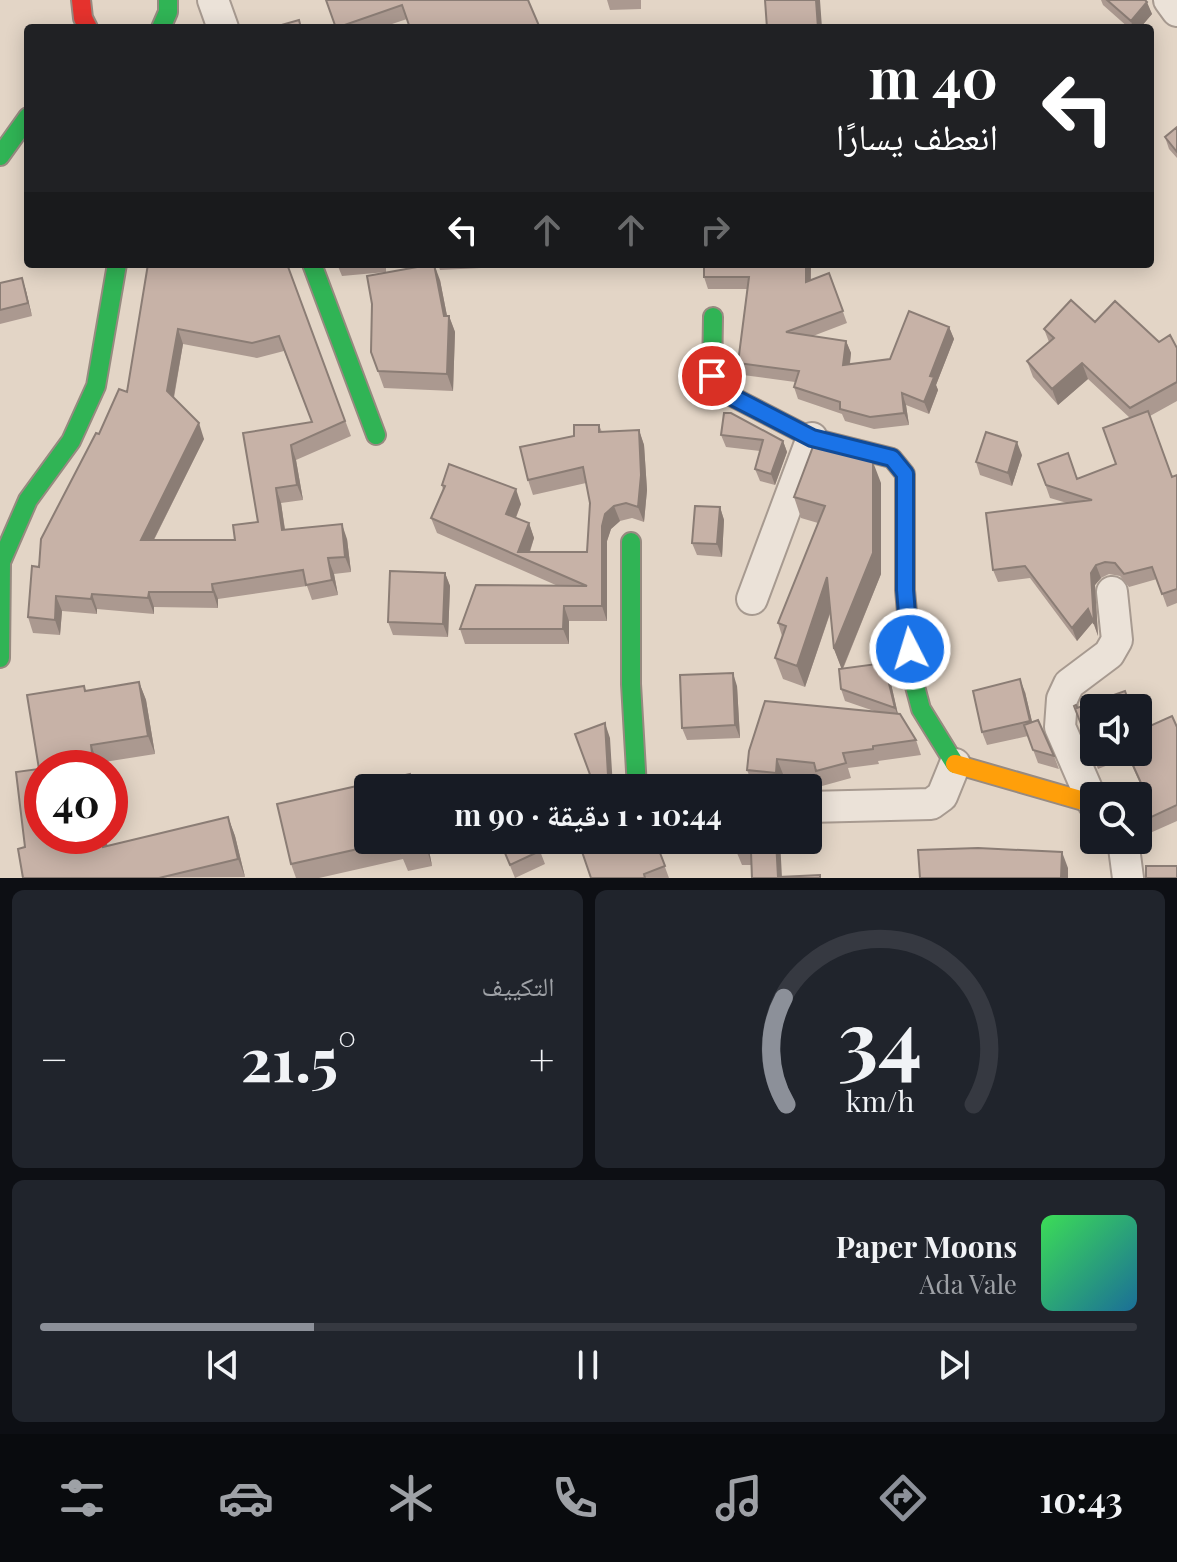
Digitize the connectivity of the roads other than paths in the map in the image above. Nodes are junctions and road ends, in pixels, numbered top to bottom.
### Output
1 (168, 0) edge
2 (213, 0) edge
3 (1169, 0) edge
4 (1177, 11) edge
5 (163, 24) edge
6 (222, 24) edge
7 (24, 123) edge
8 (0, 156) edge
9 (116, 268) edge
10 (313, 268) edge
11 (713, 317) dead end
12 (376, 435) dead end
13 (812, 438) junction
14 (631, 542) dead end
15 (1112, 592) dead end
16 (752, 599) dead end
17 (0, 658) edge
18 (955, 764) junction
19 (636, 774) edge
20 (1084, 782) edge
21 (1080, 800) edge
22 (822, 807) edge
23 (1125, 854) edge
24 (1128, 878) edge

1 - 5 street
2 - 6 street
3 - 4 street
7 - 8 street
9 - 17 street
10 - 12 street
11 - 13 street
13 - 16 street
13 - 18 street
14 - 19 street
15 - 20 street
18 - 21 street
18 - 22 street
23 - 24 street

